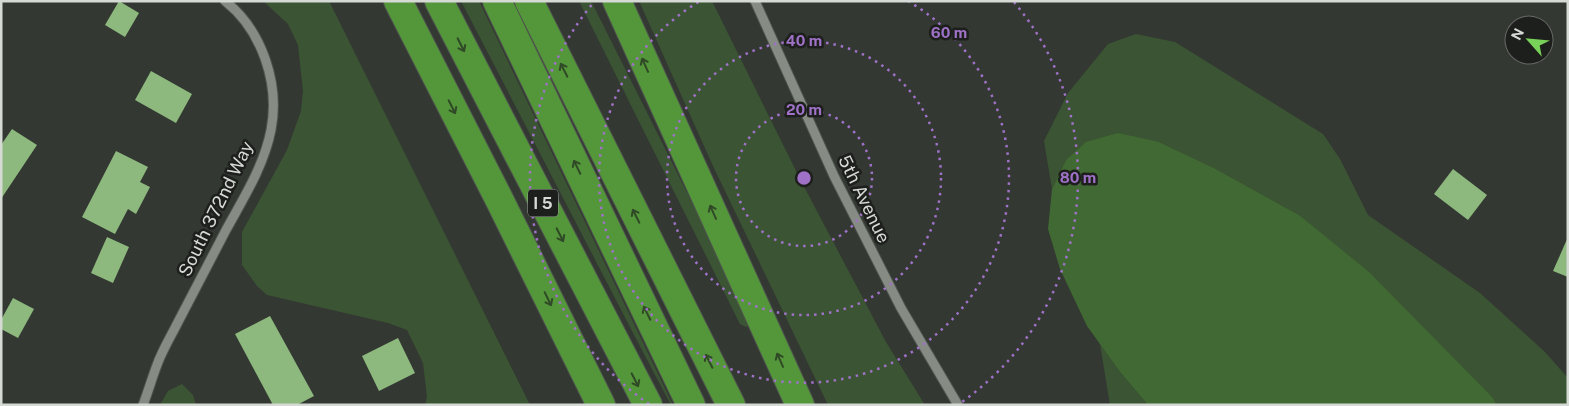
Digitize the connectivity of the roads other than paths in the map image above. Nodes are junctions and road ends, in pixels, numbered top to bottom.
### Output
1 (225, 1) edge
2 (398, 1) edge
3 (439, 1) edge
4 (497, 1) edge
5 (529, 1) edge
6 (617, 1) edge
7 (755, 1) edge
8 (143, 405) edge
9 (600, 405) edge
10 (648, 405) edge
11 (691, 405) edge
12 (731, 405) edge
13 (800, 405) edge
14 (958, 405) edge

1 - 8 street, South 372nd Way
2 -> 9 highway, I 5
3 -> 10 highway, I 5
11 -> 4 highway
12 -> 5 highway
13 -> 6 highway
7 - 14 street, 5th Avenue

